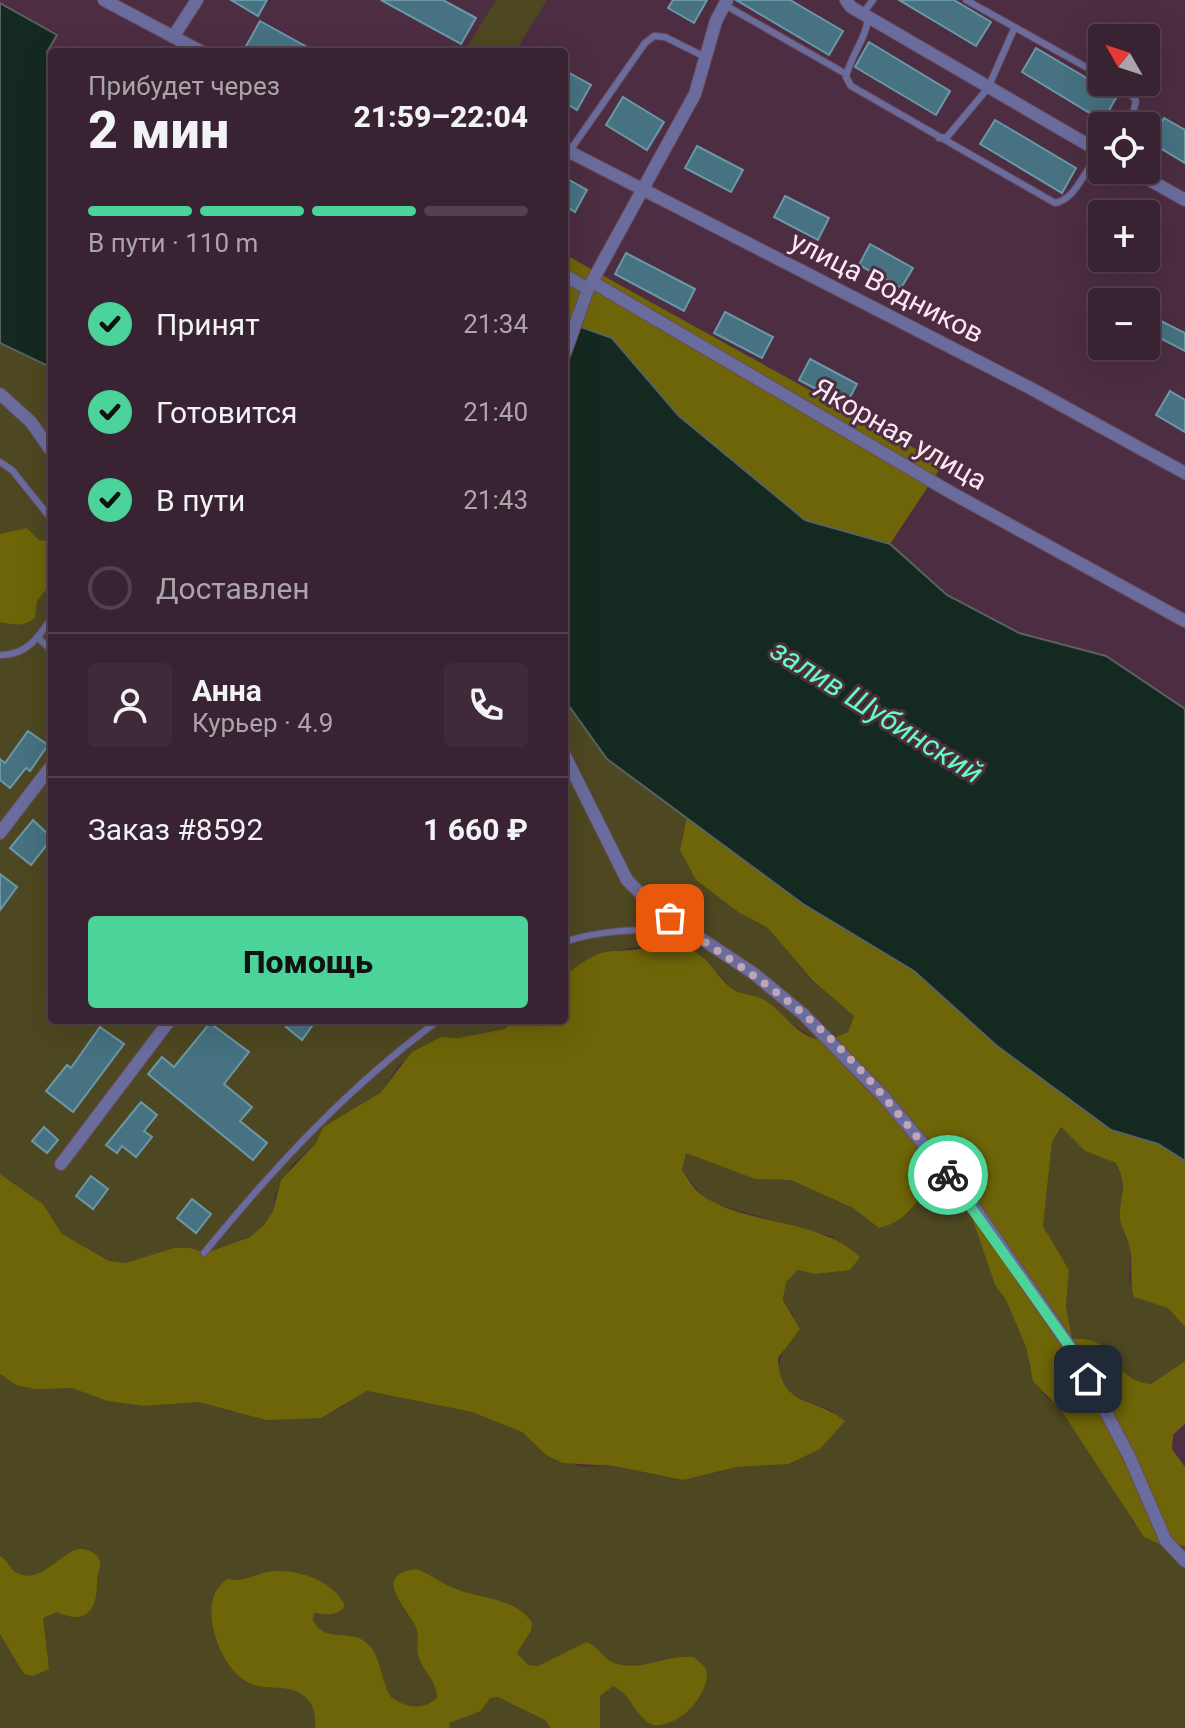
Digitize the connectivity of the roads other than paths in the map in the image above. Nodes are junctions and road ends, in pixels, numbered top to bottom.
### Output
1 (104, 0) edge
2 (197, 0) edge
3 (846, 0) edge
4 (873, 0) edge
5 (966, 0) edge
6 (726, 2) edge
7 (865, 15) junction
8 (1014, 29) junction
9 (173, 37) junction
10 (194, 48) edge
11 (705, 57) junction
12 (1088, 69) edge
13 (846, 74) junction
14 (988, 88) junction
15 (938, 138) junction
16 (1088, 146) edge
17 (568, 147) edge
18 (568, 151) edge
19 (1088, 168) edge
20 (1157, 184) edge
21 (643, 189) junction
22 (1185, 200) edge
23 (568, 277) edge
24 (591, 286) junction
25 (568, 346) edge
26 (0, 394) edge
27 (48, 446) edge
28 (0, 462) edge
29 (1185, 473) edge
30 (48, 515) edge
31 (1185, 621) edge
32 (48, 623) edge
33 (38, 638) junction
34 (48, 647) edge
35 (0, 655) edge
36 (568, 762) edge
37 (48, 770) edge
38 (0, 833) edge
39 (685, 929) junction
40 (568, 941) edge
41 (167, 1024) edge
42 (434, 1024) edge
43 (61, 1164) dead end
44 (204, 1253) dead end
45 (1185, 1561) edge

1 - 9 street
2 - 9 street
3 - 7 street
4 - 7 lane
5 - 8 lane
6 - 11 street
6 - 13 lane
7 - 13 lane
7 - 14 street
8 - 12 lane
8 - 14 lane
9 - 10 street
11 - 17 lane
11 - 21 street
13 - 15 lane
14 - 15 lane
14 - 16 street
15 - 19 lane
18 - 21 street, улица Водников
20 - 22 street
21 - 24 street
21 - 29 street, улица Водников
23 - 24 street, Якорная улица
24 - 25 street
24 - 31 street, Якорная улица
26 - 27 street
28 - 30 lane
32 - 33 lane
33 - 34 lane
33 - 35 lane
36 - 39 street
37 - 38 street
39 - 40 lane
39 - 45 street
41 - 43 street
42 - 44 lane

